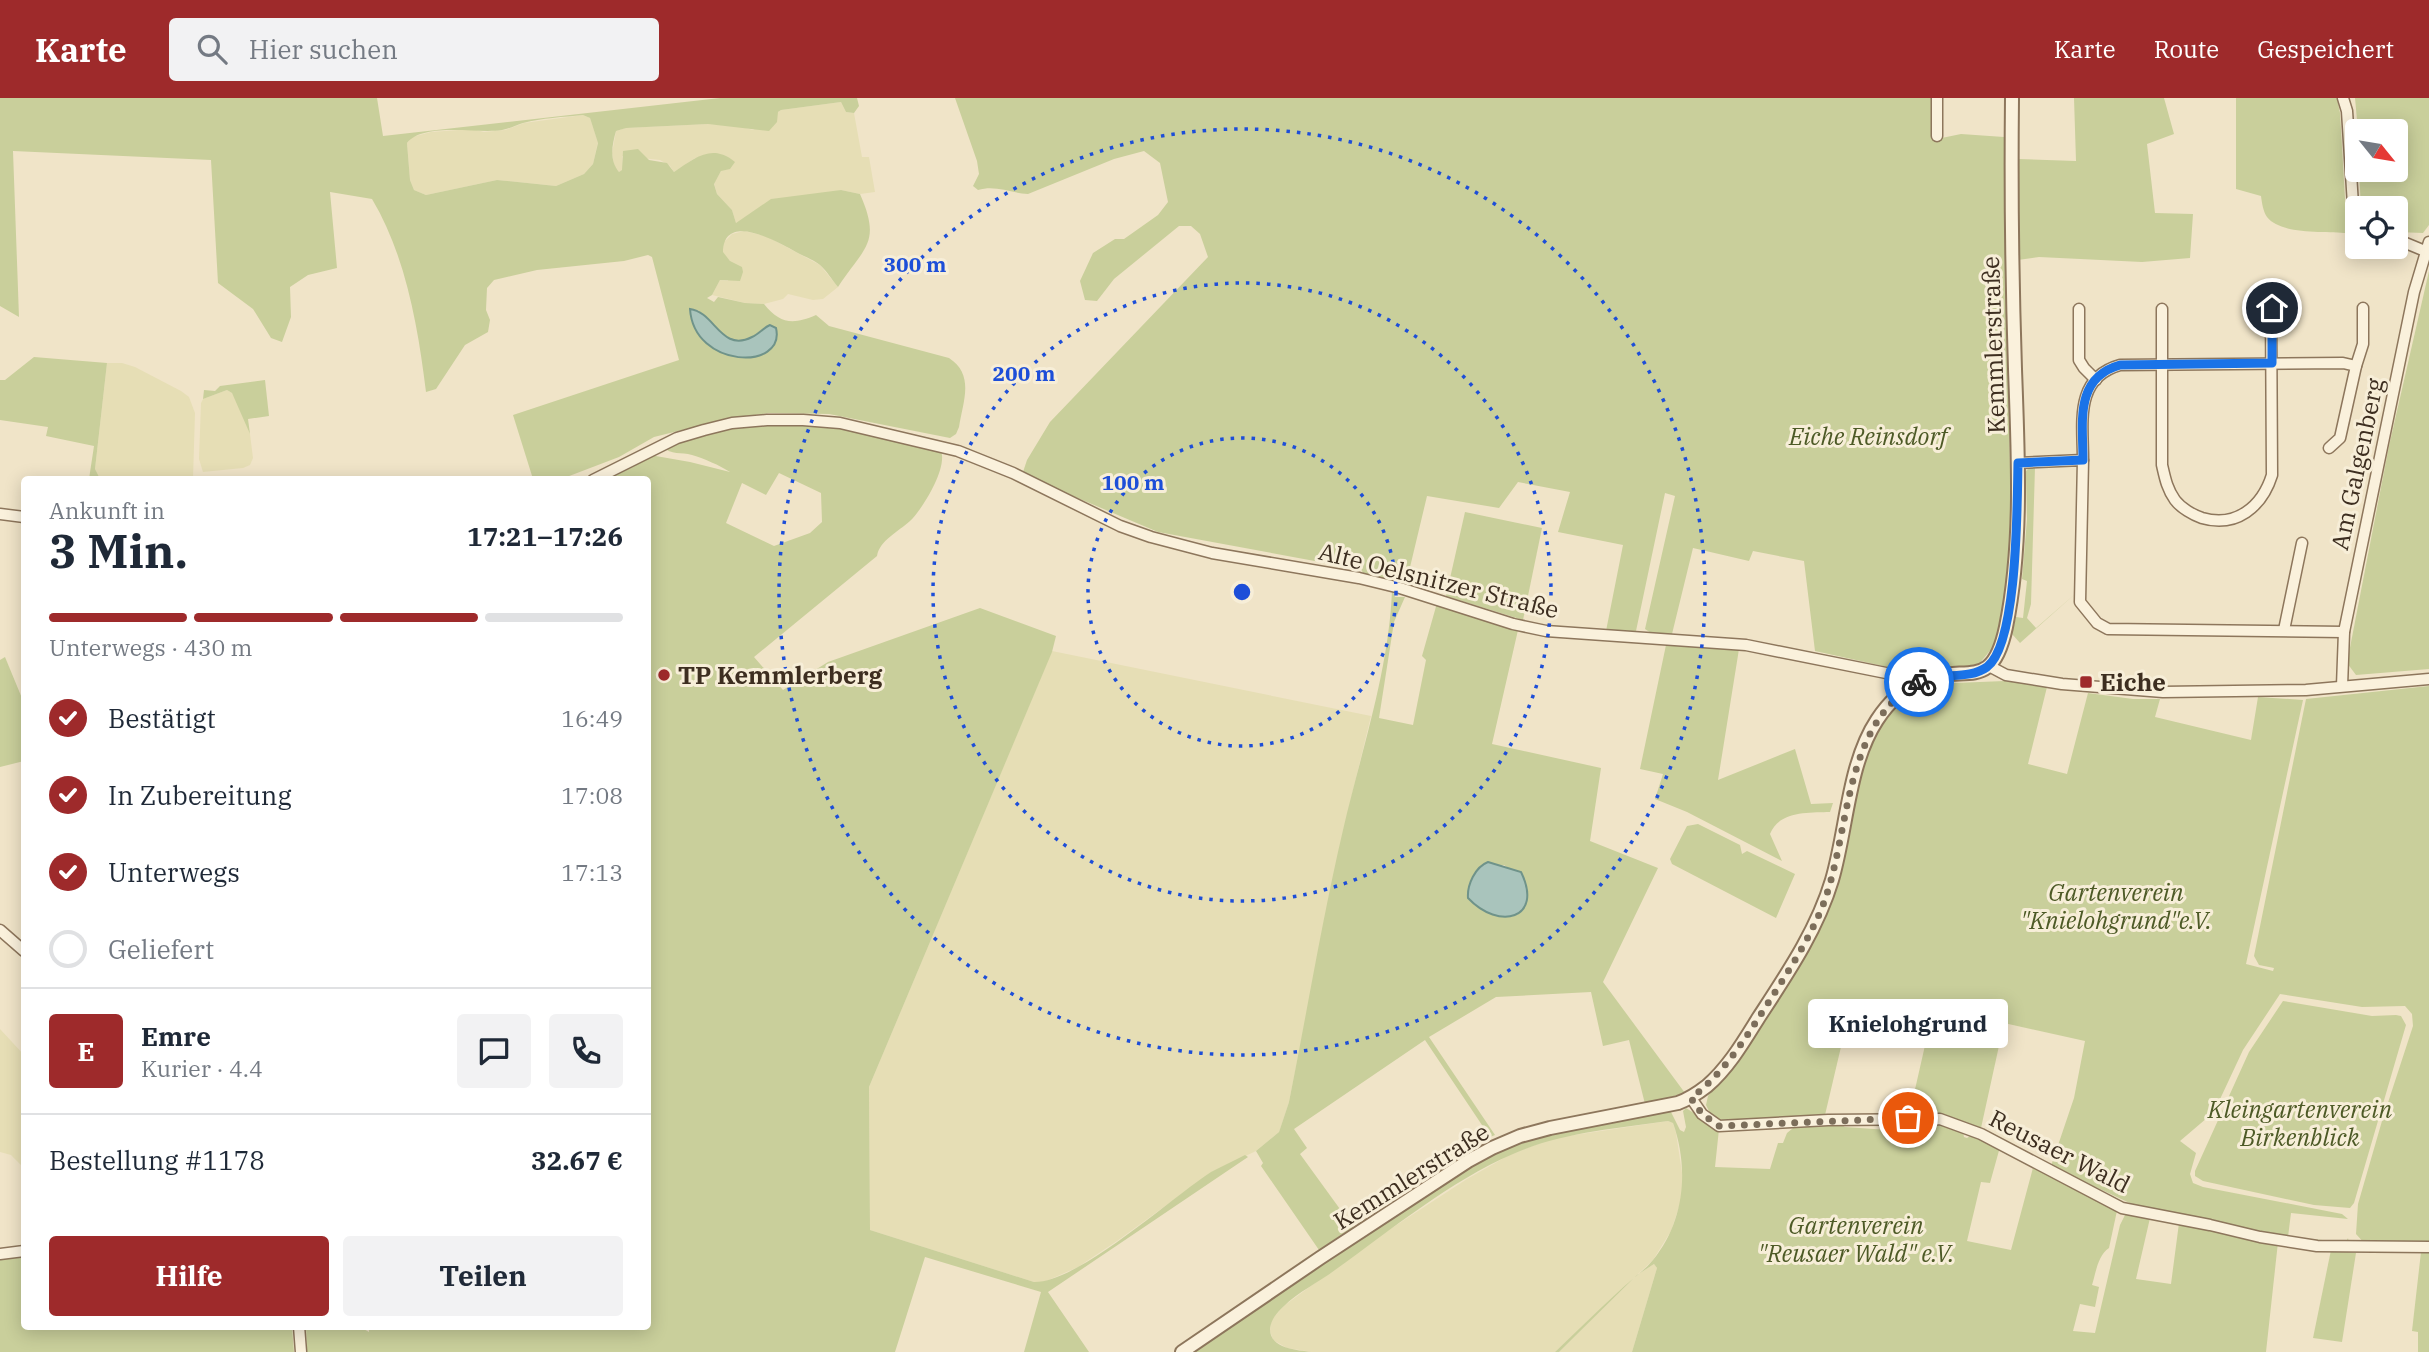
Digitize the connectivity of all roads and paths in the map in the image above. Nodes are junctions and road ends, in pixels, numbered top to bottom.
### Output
1 (1937, 98) edge
2 (2012, 98) edge
3 (2343, 98) edge
4 (1937, 136) dead end
5 (2352, 196) edge
6 (2408, 242) edge
7 (2427, 246) edge
8 (2272, 308) dead end
9 (2363, 308) dead end
10 (2079, 309) dead end
11 (2162, 309) dead end
12 (2272, 363) junction
13 (2162, 365) junction
14 (2356, 366) junction
15 (2096, 380) junction
16 (2329, 448) dead end
17 (2083, 460) junction
18 (2018, 463) junction
19 (601, 476) edge
20 (0, 514) edge
21 (21, 517) edge
22 (2302, 543) dead end
23 (2284, 630) junction
24 (2344, 632) junction
25 (1989, 666) junction
26 (2429, 679) edge
27 (1919, 682) junction
28 (2342, 687) junction
29 (2, 936) edge
30 (21, 949) edge
31 (1691, 1098) junction
32 (2426, 1246) edge
33 (21, 1251) edge
34 (0, 1254) edge
35 (299, 1330) edge
36 (301, 1352) edge
37 (1182, 1352) edge

1 - 4 street
2 - 18 street, Kemmlerstraße
3 - 5 street
6 - 7 street, Am Galgenberg
7 - 24 street, Am Galgenberg
8 - 12 street
9 - 14 street
10 - 15 street
11 - 13 street
12 - 13 street
12 - 13 street
12 - 14 street
13 - 15 street
14 - 16 street
15 - 17 street
17 - 18 street
17 - 23 street
18 - 25 street, Kemmlerstraße
19 - 27 street, Alte Oelsnitzer Straße
20 - 21 street
22 - 23 street
23 - 24 street
24 - 28 street, Am Galgenberg
25 - 27 street, Kemmlerstraße
25 - 28 street
26 - 28 street
27 - 31 street, Kemmlerstraße
29 - 30 street
31 - 32 street, Reusaer Wald
31 - 37 street, Kemmlerstraße
33 - 34 street
35 - 36 street

